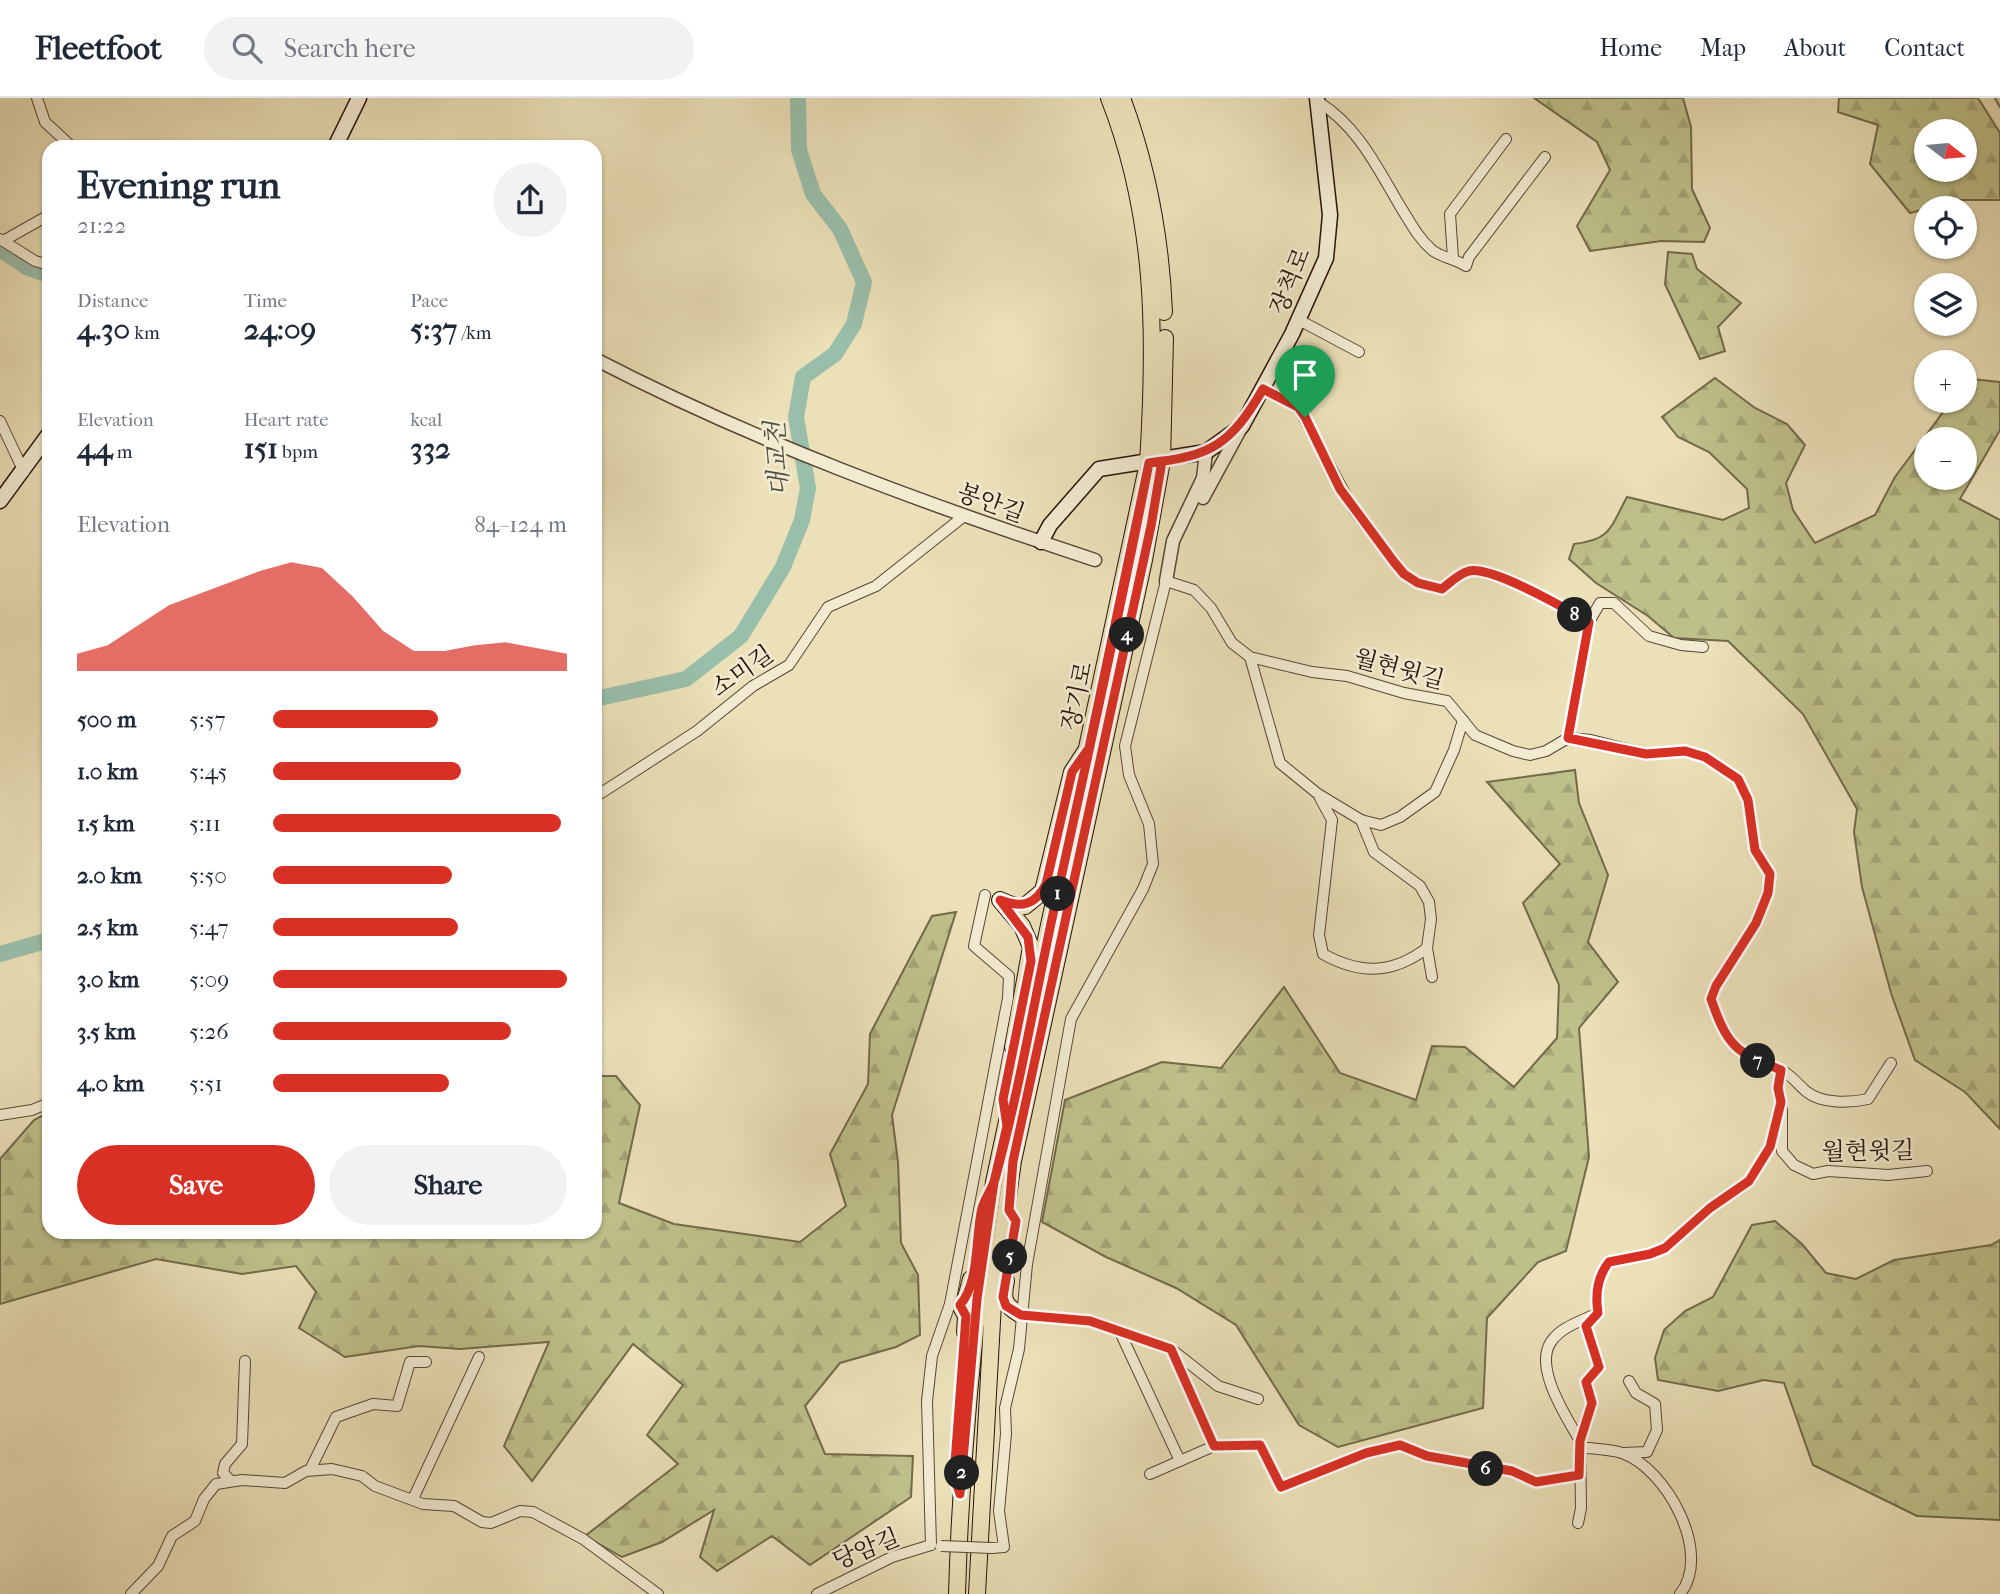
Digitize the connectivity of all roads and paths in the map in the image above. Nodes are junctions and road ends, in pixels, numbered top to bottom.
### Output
1 (37, 98) edge
2 (359, 98) edge
3 (1109, 98) edge
4 (1122, 98) edge
5 (1317, 99) edge
6 (1506, 139) dead end
7 (64, 140) edge
8 (338, 140) edge
9 (1545, 157) dead end
10 (42, 219) edge
11 (1, 240) edge
12 (1453, 257) junction
13 (42, 263) edge
14 (1299, 320) junction
15 (1359, 352) dead end
16 (602, 362) edge
17 (1263, 389) junction
18 (0, 421) edge
19 (1242, 426) junction
20 (42, 444) edge
21 (1206, 452) junction
22 (1155, 462) junction
23 (24, 472) junction
24 (0, 501) edge
25 (964, 516) junction
26 (1173, 541) junction
27 (1041, 542) junction
28 (1096, 560) dead end
29 (1166, 581) junction
30 (1589, 622) junction
31 (1703, 647) dead end
32 (1250, 657) junction
33 (1463, 720) junction
34 (1568, 738) junction
35 (1089, 748) junction
36 (602, 793) edge
37 (1318, 794) junction
38 (1361, 820) junction
39 (985, 894) dead end
40 (1427, 948) junction
41 (1432, 977) dead end
42 (1891, 1063) dead end
43 (1781, 1070) junction
44 (1781, 1102) junction
45 (42, 1106) edge
46 (0, 1115) edge
47 (1007, 1126) junction
48 (1927, 1171) dead end
49 (994, 1182) junction
50 (1009, 1210) junction
51 (955, 1304) junction
52 (1598, 1313) junction
53 (1021, 1315) junction
54 (1120, 1332) junction
55 (1171, 1349) junction
56 (479, 1357) dead end
57 (245, 1361) dead end
58 (426, 1362) dead end
59 (988, 1376) junction
60 (1629, 1381) dead end
61 (1258, 1399) dead end
62 (1579, 1444) junction
63 (1214, 1446) junction
64 (1624, 1453) junction
65 (1180, 1461) junction
66 (310, 1470) junction
67 (1150, 1474) dead end
68 (1579, 1475) junction
69 (230, 1480) junction
70 (960, 1494) junction
71 (413, 1499) junction
72 (1578, 1523) dead end
73 (936, 1546) junction
74 (131, 1594) edge
75 (658, 1594) edge
76 (817, 1594) edge
77 (957, 1594) edge
78 (976, 1594) edge
79 (1680, 1594) edge

1 - 7 street
2 - 8 main road
3 - 22 main road, 장기로
4 - 22 main road, 장기로
5 - 12 street
5 - 14 main road, 장척로
6 - 12 street
9 - 12 street
10 - 11 street
11 - 13 street
14 - 15 street
14 - 17 main road, 장척로
16 - 25 street, 봉안길
17 - 19 main road, 장척로
17 - 30 street
18 - 23 street
19 - 21 main road
19 - 26 street
20 - 23 main road
21 - 22 main road
21 - 26 street
22 - 27 main road
22 - 35 main road, 장기로
22 - 50 main road, 장기로
23 - 24 main road
25 - 27 street, 봉안길
25 - 36 street, 소미길
26 - 29 street
27 - 28 street, 봉안길
29 - 32 street
29 - 53 street
30 - 31 street
30 - 34 street
32 - 33 street, 월현윗길
32 - 37 street
33 - 34 street, 월현윗길
33 - 38 street
34 - 43 street, 월현윗길
35 - 47 main road, 장기로
35 - 47 main road
37 - 38 street
37 - 40 street
38 - 40 street
39 - 51 street
40 - 41 street
42 - 43 street, 월현윗길
43 - 44 street, 월현윗길
44 - 48 street, 월현윗길
44 - 52 street, 월현윗길
45 - 46 street
47 - 49 main road, 장기로
49 - 51 main road
49 - 70 main road, 장기로
50 - 53 main road
50 - 59 main road, 장기로
51 - 70 main road
51 - 73 street
52 - 62 street, 월현윗길
52 - 62 street
53 - 54 street
53 - 59 main road
53 - 73 street, 당암길, bridge
54 - 55 street
54 - 65 street
55 - 61 street
55 - 63 street
56 - 71 street
57 - 69 street
58 - 66 street
59 - 78 main road, 장기로
60 - 64 street
62 - 64 street
62 - 68 street
63 - 65 street
63 - 68 street
64 - 79 street
65 - 67 street
66 - 69 street
66 - 71 street
68 - 72 street
69 - 74 street
70 - 77 main road, 장기로
71 - 75 street
73 - 76 street, 당암길

